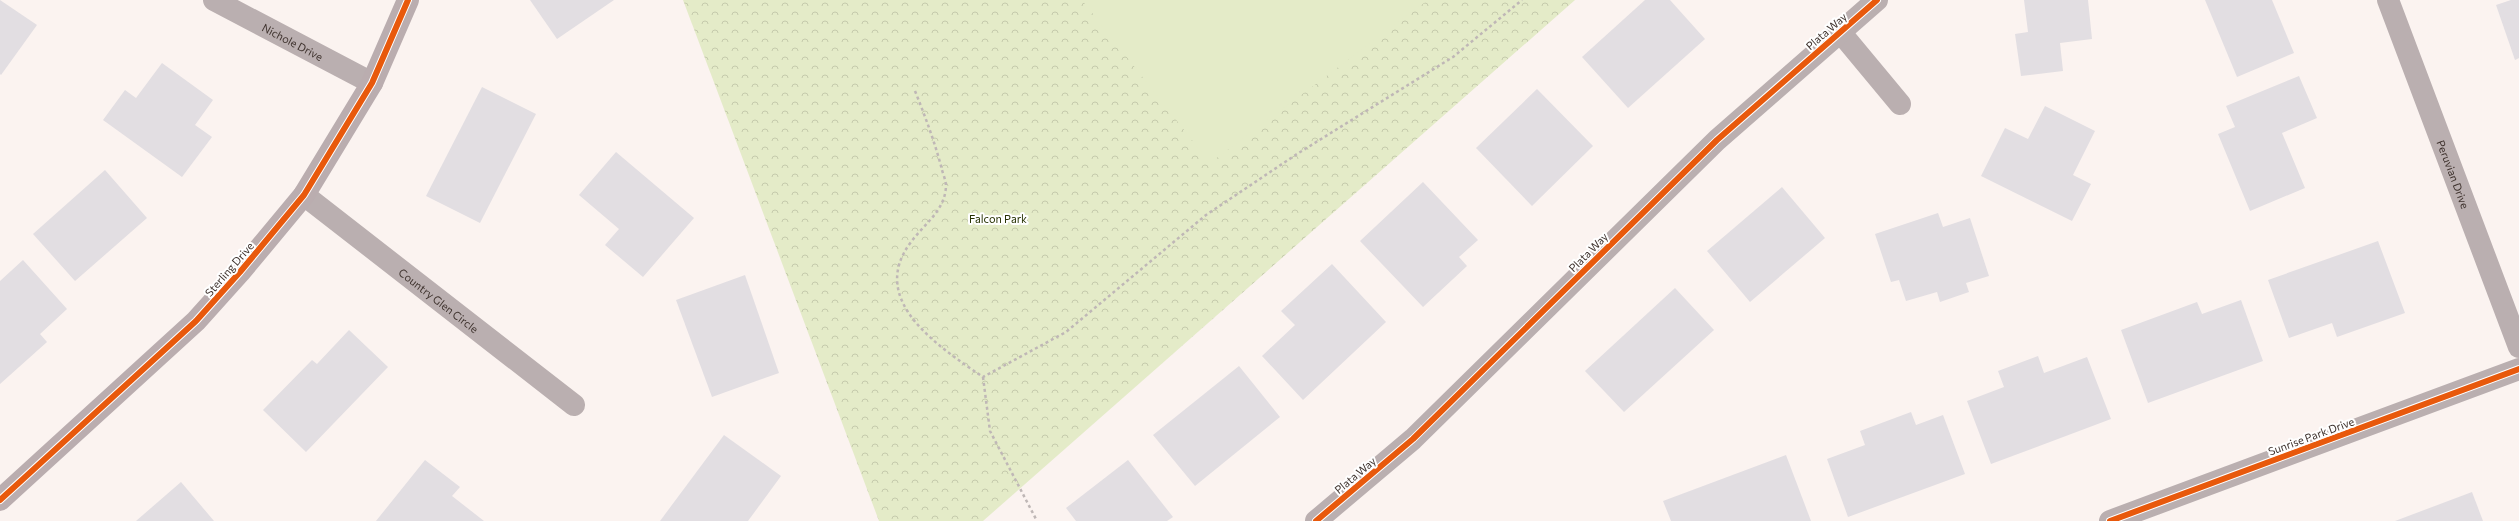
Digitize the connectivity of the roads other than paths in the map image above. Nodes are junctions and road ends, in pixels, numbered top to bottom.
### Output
1 (214, 0) edge
2 (408, 0) edge
3 (1877, 0) edge
4 (2388, 0) edge
5 (1841, 33) junction
6 (372, 83) junction
7 (1900, 104) dead end
8 (304, 194) junction
9 (2519, 347) edge
10 (2519, 369) edge
11 (574, 405) dead end
12 (0, 500) edge
13 (1316, 521) edge
14 (2110, 521) edge

1 - 6 street, Nichole Drive
2 - 6 street, Sterling Drive
3 - 5 street, Plata Way
4 - 9 street, Peruvian Drive
5 - 7 street, Plata Way
5 - 13 street, Plata Way
6 - 8 street, Sterling Drive
8 - 11 street, Country Glen Circle
8 - 12 street, Sterling Drive
10 - 14 street, Sunrise Park Drive

